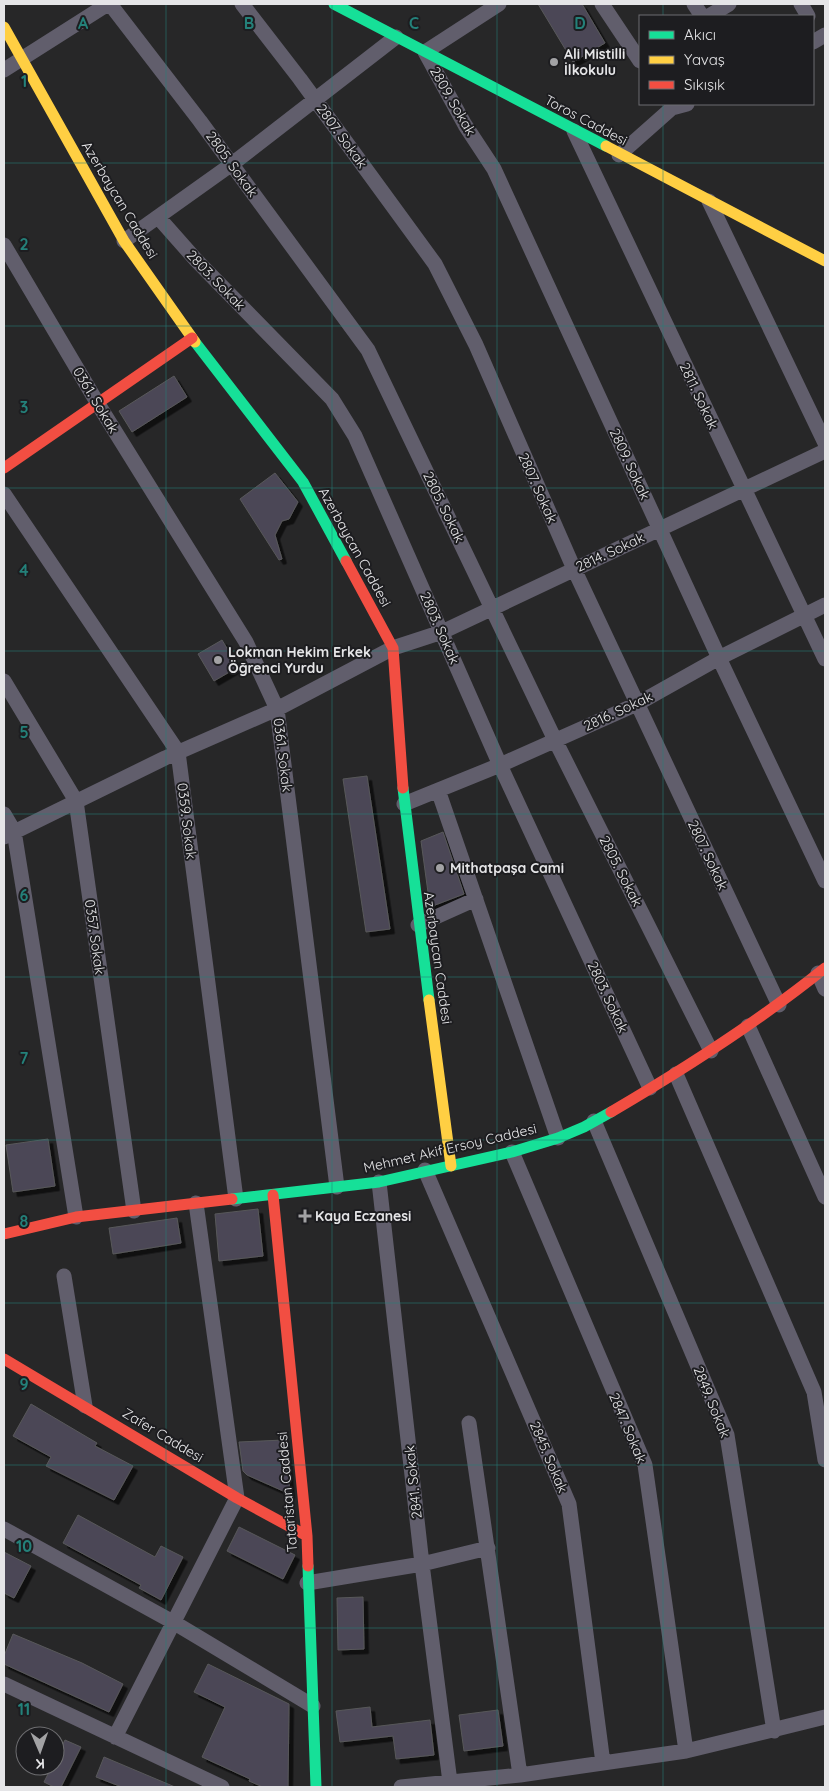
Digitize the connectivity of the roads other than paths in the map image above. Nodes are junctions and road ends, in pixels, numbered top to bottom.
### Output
1 (109, 4) edge
2 (242, 4) edge
3 (334, 4) edge
4 (602, 4) edge
5 (694, 4) edge
6 (729, 4) edge
7 (801, 4) edge
8 (494, 5) edge
9 (701, 15) edge
10 (711, 15) edge
11 (807, 15) edge
12 (4, 27) edge
13 (396, 37) junction
14 (425, 52) junction
15 (22, 58) junction
16 (639, 59) edge
17 (4, 70) edge
18 (315, 98) junction
19 (670, 106) edge
20 (574, 131) junction
21 (620, 155) junction
22 (232, 164) junction
23 (709, 201) junction
24 (158, 217) junction
25 (124, 241) junction
26 (4, 244) edge
27 (825, 261) edge
28 (192, 338) junction
29 (98, 404) junction
30 (825, 443) edge
31 (825, 451) edge
32 (4, 468) edge
33 (743, 489) junction
34 (4, 494) edge
35 (659, 529) junction
36 (574, 569) junction
37 (825, 605) edge
38 (493, 608) junction
39 (803, 616) junction
40 (442, 632) junction
41 (393, 648) junction
42 (719, 658) junction
43 (825, 659) edge
44 (4, 681) edge
45 (637, 704) junction
46 (277, 709) junction
47 (555, 740) junction
48 (178, 752) junction
49 (500, 765) junction
50 (438, 790) junction
51 (76, 801) junction
52 (404, 804) junction
53 (4, 814) edge
54 (9, 834) edge
55 (825, 881) edge
56 (476, 899) junction
57 (418, 925) junction
58 (822, 971) edge
59 (825, 989) edge
60 (779, 1005) junction
61 (748, 1026) junction
62 (711, 1051) junction
63 (676, 1074) junction
64 (650, 1088) junction
65 (594, 1121) junction
66 (558, 1138) junction
67 (512, 1152) junction
68 (451, 1166) junction
69 (425, 1170) junction
70 (379, 1182) junction
71 (337, 1187) junction
72 (273, 1195) junction
73 (825, 1197) edge
74 (236, 1199) junction
75 (196, 1203) junction
76 (134, 1211) junction
77 (76, 1218) junction
78 (4, 1234) edge
79 (64, 1276) dead end
80 (4, 1359) edge
81 (820, 1390) edge
82 (85, 1406) junction
83 (470, 1423) dead end
84 (825, 1460) edge
85 (237, 1498) junction
86 (4, 1530) edge
87 (307, 1536) junction
88 (488, 1548) junction
89 (422, 1564) junction
90 (307, 1583) junction
91 (173, 1622) junction
92 (4, 1684) edge
93 (313, 1706) junction
94 (825, 1717) edge
95 (774, 1731) junction
96 (115, 1737) junction
97 (686, 1751) junction
98 (603, 1763) junction
99 (520, 1776) junction
100 (450, 1782) junction
101 (222, 1787) edge
102 (316, 1787) edge
103 (401, 1787) edge

1 - 15 street
1 - 22 street, 2805. Sokak
2 - 18 street, 2807. Sokak
3 - 13 street, Toros Caddesi
4 - 16 street
5 - 9 street
6 - 10 street
7 - 11 street
8 - 14 street
12 - 15 street, Azerbaycan Caddesi
13 - 14 street, Toros Caddesi
13 - 18 street
14 - 20 street, Toros Caddesi
14 - 35 street, 2809. Sokak
15 - 17 street
15 - 25 street, Azerbaycan Caddesi
18 - 22 street
18 - 36 street, 2807. Sokak
19 - 21 street
20 - 21 street, Toros Caddesi
20 - 33 street, 2811. Sokak
21 - 23 street, Toros Caddesi
22 - 24 street
22 - 38 street, 2805. Sokak
23 - 27 street, Toros Caddesi
23 - 30 street
24 - 25 street
24 - 40 street, 2803. Sokak
25 - 28 street, Azerbaycan Caddesi
26 - 29 street, 0361. Sokak
28 - 29 street
28 - 41 street, Azerbaycan Caddesi
29 - 32 street
29 - 46 street, 0361. Sokak
31 - 33 street, 2814. Sokak
33 - 35 street, 2814. Sokak
33 - 39 street, 2811. Sokak
34 - 48 street, 0359. Sokak
35 - 36 street, 2814. Sokak
35 - 42 street, 2809. Sokak
36 - 38 street, 2814. Sokak
36 - 45 street, 2807. Sokak
37 - 39 street, 2816. Sokak
38 - 40 street, 2814. Sokak
38 - 47 street, 2805. Sokak
39 - 42 street, 2816. Sokak
39 - 43 street, 2811. Sokak
40 - 41 street, 2814. Sokak
40 - 49 street, 2803. Sokak
41 - 46 street, 2814. Sokak
41 - 52 street, Azerbaycan Caddesi
42 - 45 street, 2816. Sokak
42 - 55 street, 2809. Sokak
44 - 51 street, 0357. Sokak
45 - 47 street, 2816. Sokak
45 - 60 street, 2807. Sokak
46 - 48 street, 2814. Sokak
46 - 71 street, 0361. Sokak
47 - 49 street, 2816. Sokak
47 - 62 street, 2805. Sokak
48 - 51 street, 2814. Sokak
48 - 74 street, 0359. Sokak
49 - 50 street, 2816. Sokak
49 - 64 street, 2803. Sokak
50 - 52 street, 2816. Sokak
50 - 56 street
51 - 54 street, 2814. Sokak
51 - 76 street, 0357. Sokak
52 - 57 street, Azerbaycan Caddesi
53 - 54 street
54 - 77 street
56 - 57 street
56 - 66 street
57 - 68 street, Azerbaycan Caddesi
58 - 59 street
58 - 60 street, Mehmet Akif Ersoy Caddesi
60 - 61 street, Mehmet Akif Ersoy Caddesi
61 - 62 street, Mehmet Akif Ersoy Caddesi
61 - 73 street
62 - 63 street, Mehmet Akif Ersoy Caddesi
63 - 64 street, Mehmet Akif Ersoy Caddesi
63 - 81 street
64 - 65 street, Mehmet Akif Ersoy Caddesi
65 - 66 street, Mehmet Akif Ersoy Caddesi
65 - 95 street, 2849. Sokak
66 - 67 street, Mehmet Akif Ersoy Caddesi
67 - 68 street, Mehmet Akif Ersoy Caddesi
67 - 97 street, 2847. Sokak
68 - 69 street, Mehmet Akif Ersoy Caddesi
69 - 70 street, Mehmet Akif Ersoy Caddesi
69 - 98 street, 2845. Sokak
70 - 71 street, Mehmet Akif Ersoy Caddesi
70 - 89 street, 2841. Sokak
71 - 72 street, Mehmet Akif Ersoy Caddesi
72 - 74 street, Mehmet Akif Ersoy Caddesi
72 - 87 street, Tataristan Caddesi
74 - 75 street, Mehmet Akif Ersoy Caddesi
75 - 76 street, Mehmet Akif Ersoy Caddesi
75 - 85 street
76 - 77 street, Mehmet Akif Ersoy Caddesi
77 - 78 street, Mehmet Akif Ersoy Caddesi
79 - 82 street
80 - 82 street, Zafer Caddesi
81 - 84 street
82 - 85 street, Zafer Caddesi
83 - 88 street
85 - 87 street, Zafer Caddesi
85 - 91 street
86 - 91 street
87 - 90 street, Tataristan Caddesi
88 - 89 street
88 - 99 street
89 - 90 street
89 - 100 street, 2841. Sokak
90 - 93 street, Tataristan Caddesi
91 - 93 street
91 - 96 street
92 - 96 street
93 - 102 street, Tataristan Caddesi
94 - 95 street
95 - 97 street
96 - 101 street
97 - 98 street
98 - 99 street
99 - 100 street
100 - 103 street

